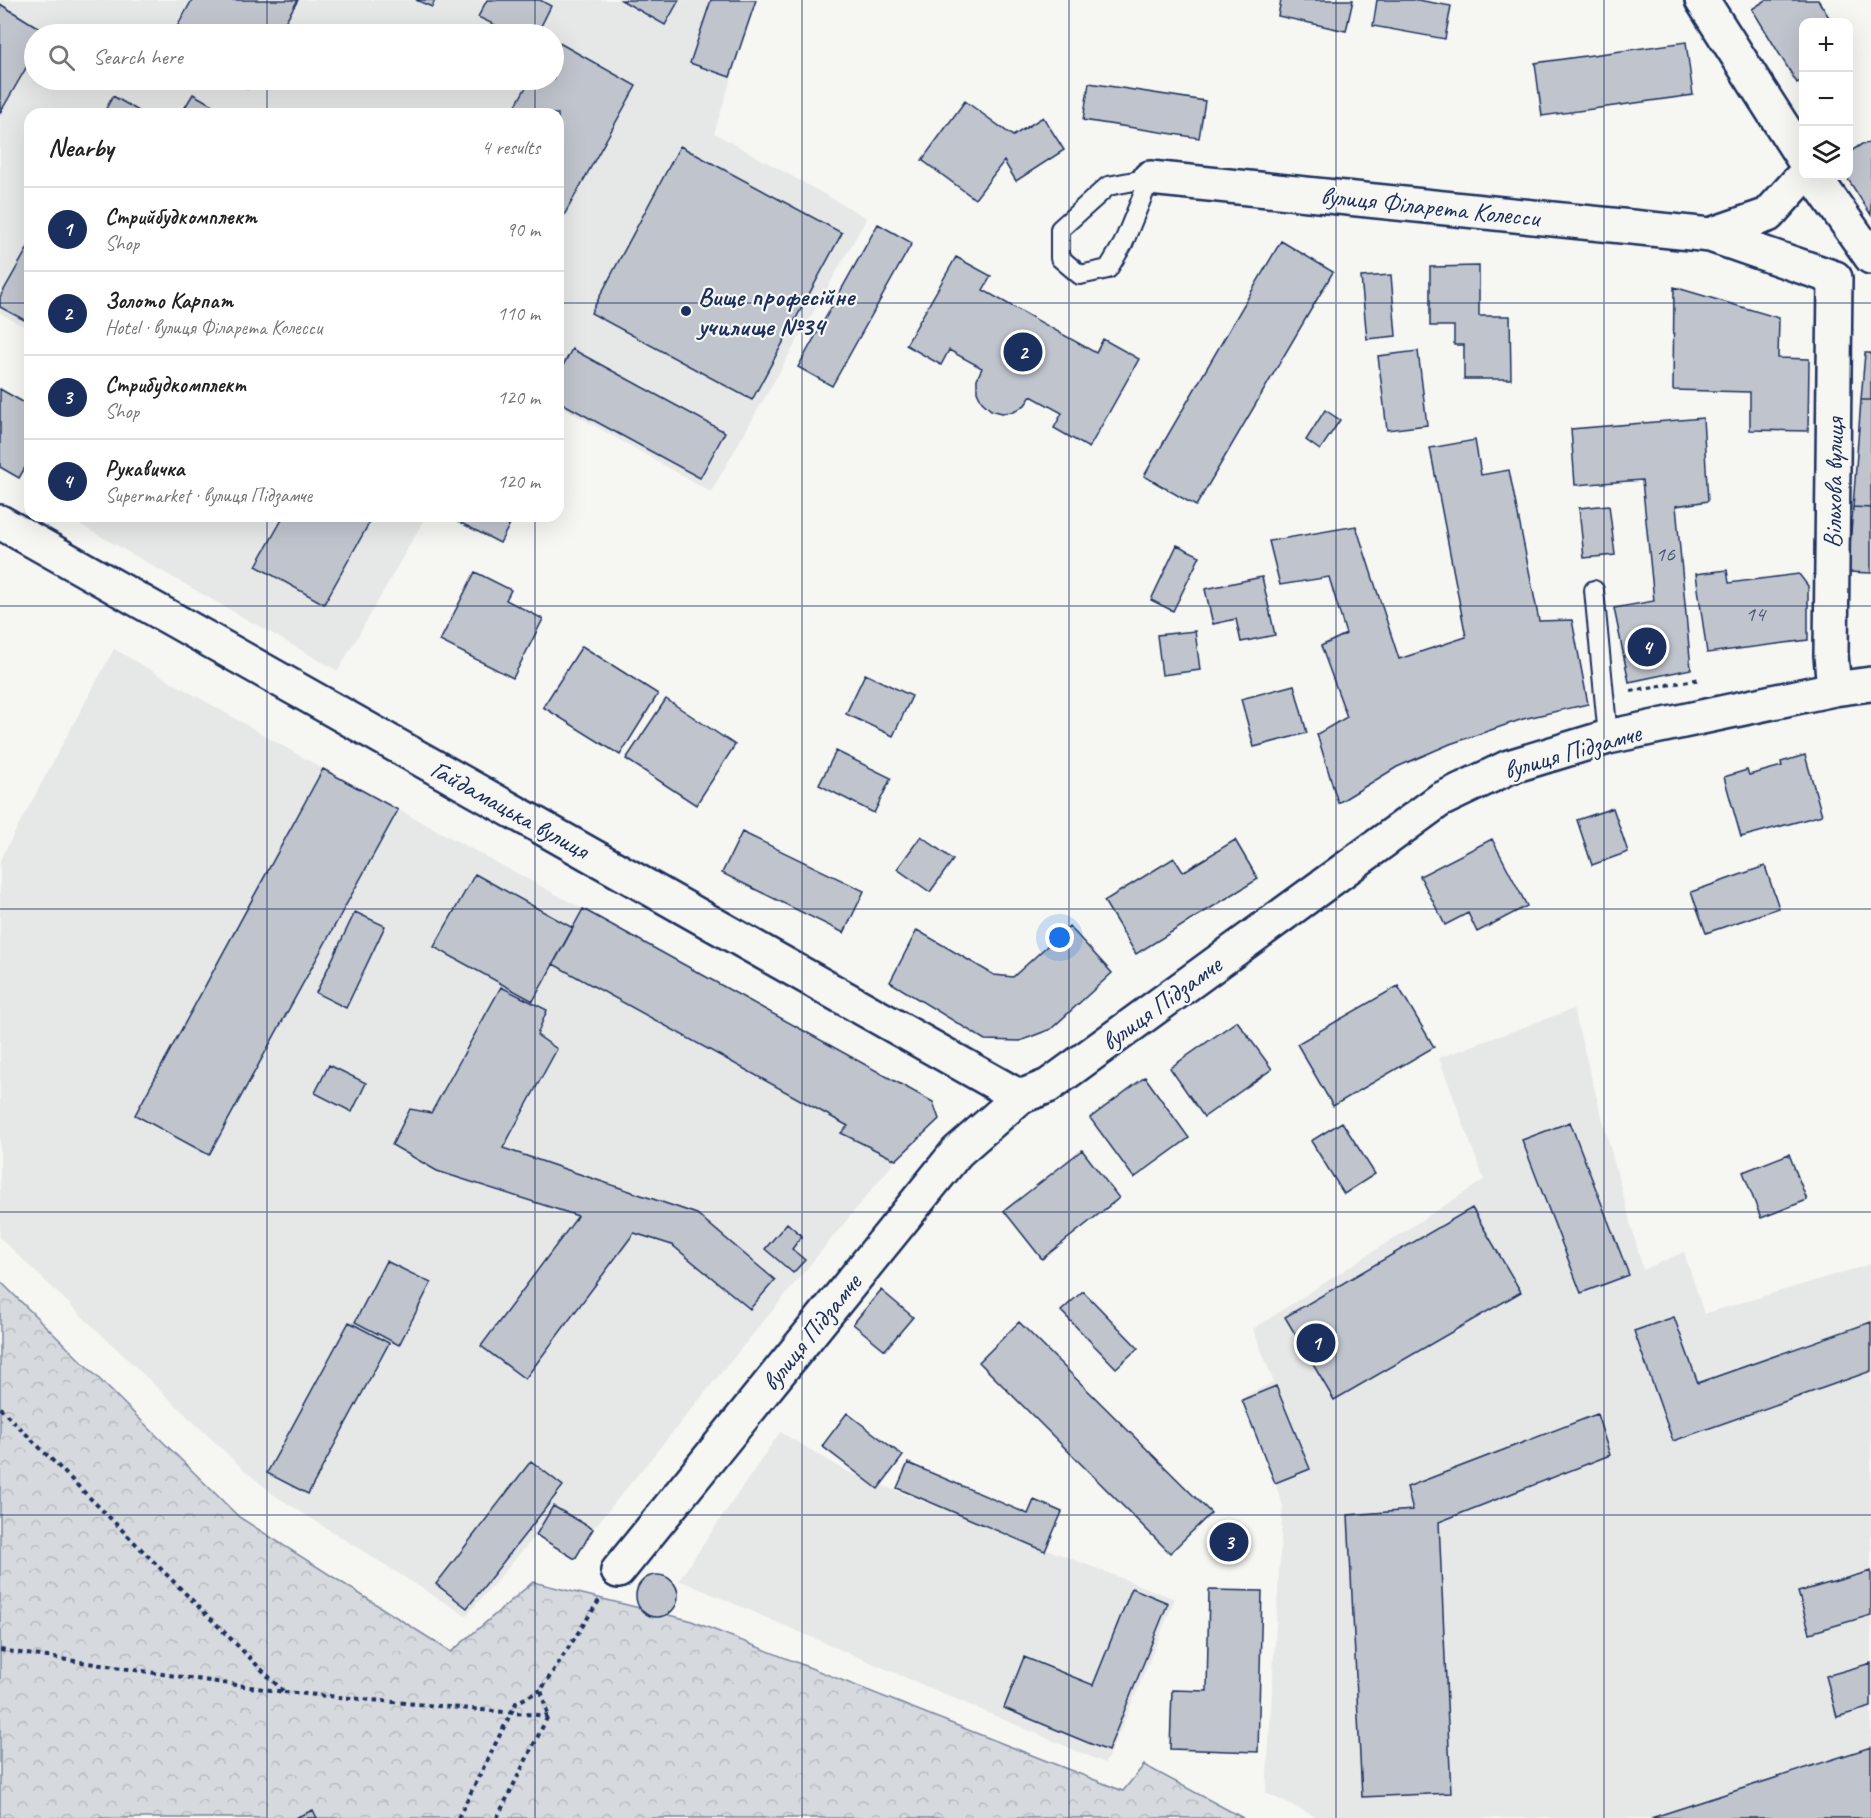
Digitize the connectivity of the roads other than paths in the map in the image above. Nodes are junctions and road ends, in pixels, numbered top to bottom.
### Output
1 (1702, 0) edge
2 (1799, 154) edge
3 (1150, 178) junction
4 (1799, 180) edge
5 (1817, 180) edge
6 (1710, 235) junction
7 (1870, 256) edge
8 (1835, 278) junction
9 (0, 522) edge
10 (1594, 590) dead end
11 (1871, 684) edge
12 (1834, 688) junction
13 (1608, 737) junction
14 (1020, 1097) junction
15 (618, 1571) road end

1 - 2 street
3 - 3 lane
3 - 6 street, вулиця Філарета Колесси
4 - 6 street, вулиця Філарета Колесси
5 - 7 street
6 - 8 street, вулиця Філарета Колесси
7 - 8 street
8 - 12 street, Вільхова вулиця
9 - 14 street, Гайдамацька вулиця
10 - 13 lane
11 - 12 street, вулиця Підзамче
12 - 13 street, вулиця Підзамче
13 - 14 street, вулиця Підзамче
14 - 15 street, вулиця Підзамче

